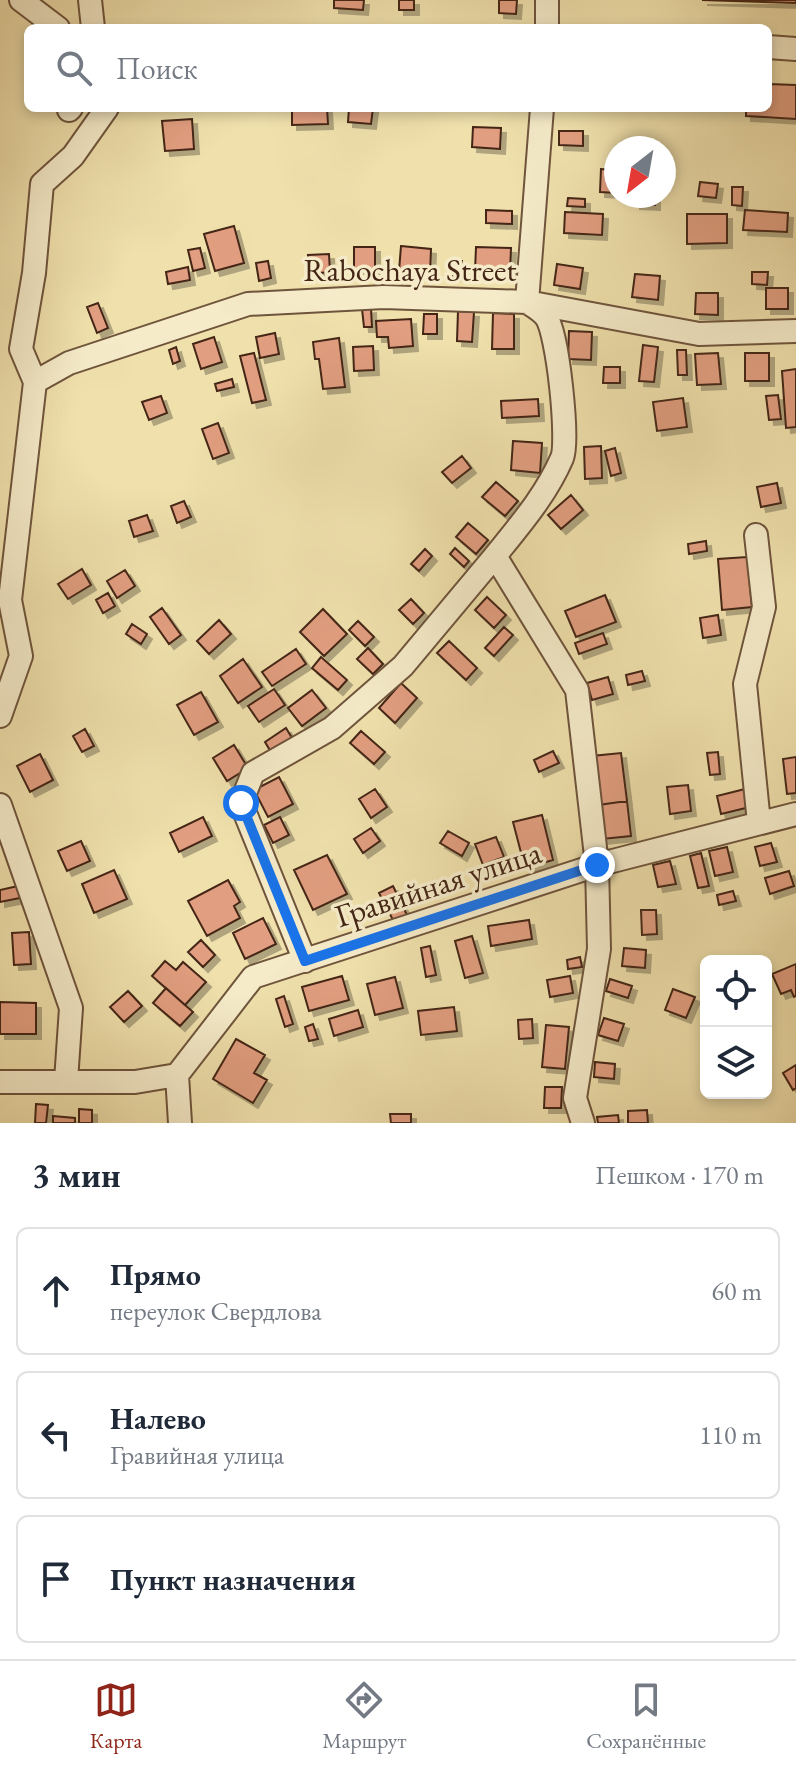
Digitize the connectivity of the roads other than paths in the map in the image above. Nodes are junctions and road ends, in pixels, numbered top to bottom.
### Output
1 (21, 0) edge
2 (90, 0) edge
3 (547, 0) edge
4 (53, 24) edge
5 (93, 24) edge
6 (547, 24) edge
7 (772, 47) edge
8 (796, 49) edge
9 (104, 112) edge
10 (542, 112) edge
11 (527, 302) junction
12 (796, 331) edge
13 (35, 382) junction
14 (756, 535) dead end
15 (495, 556) junction
16 (0, 716) edge
17 (0, 805) edge
18 (796, 814) edge
19 (759, 823) junction
20 (597, 865) junction
21 (305, 961) junction
22 (177, 1075) junction
23 (66, 1081) junction
24 (0, 1082) edge
25 (180, 1123) edge
26 (583, 1123) edge

1 - 4 street
2 - 5 street
3 - 6 street
7 - 8 street
9 - 13 street
10 - 11 street
11 - 12 street, Rabochaya Street
11 - 13 street, Rabochaya Street
11 - 15 street
13 - 16 street
14 - 19 street
15 - 20 street
15 - 21 street
17 - 23 street
18 - 19 street, Гравийная улица
19 - 20 street, Гравийная улица
20 - 21 street, Гравийная улица
20 - 26 street
21 - 22 street, Гравийная улица
22 - 23 street
22 - 25 street
23 - 24 street

